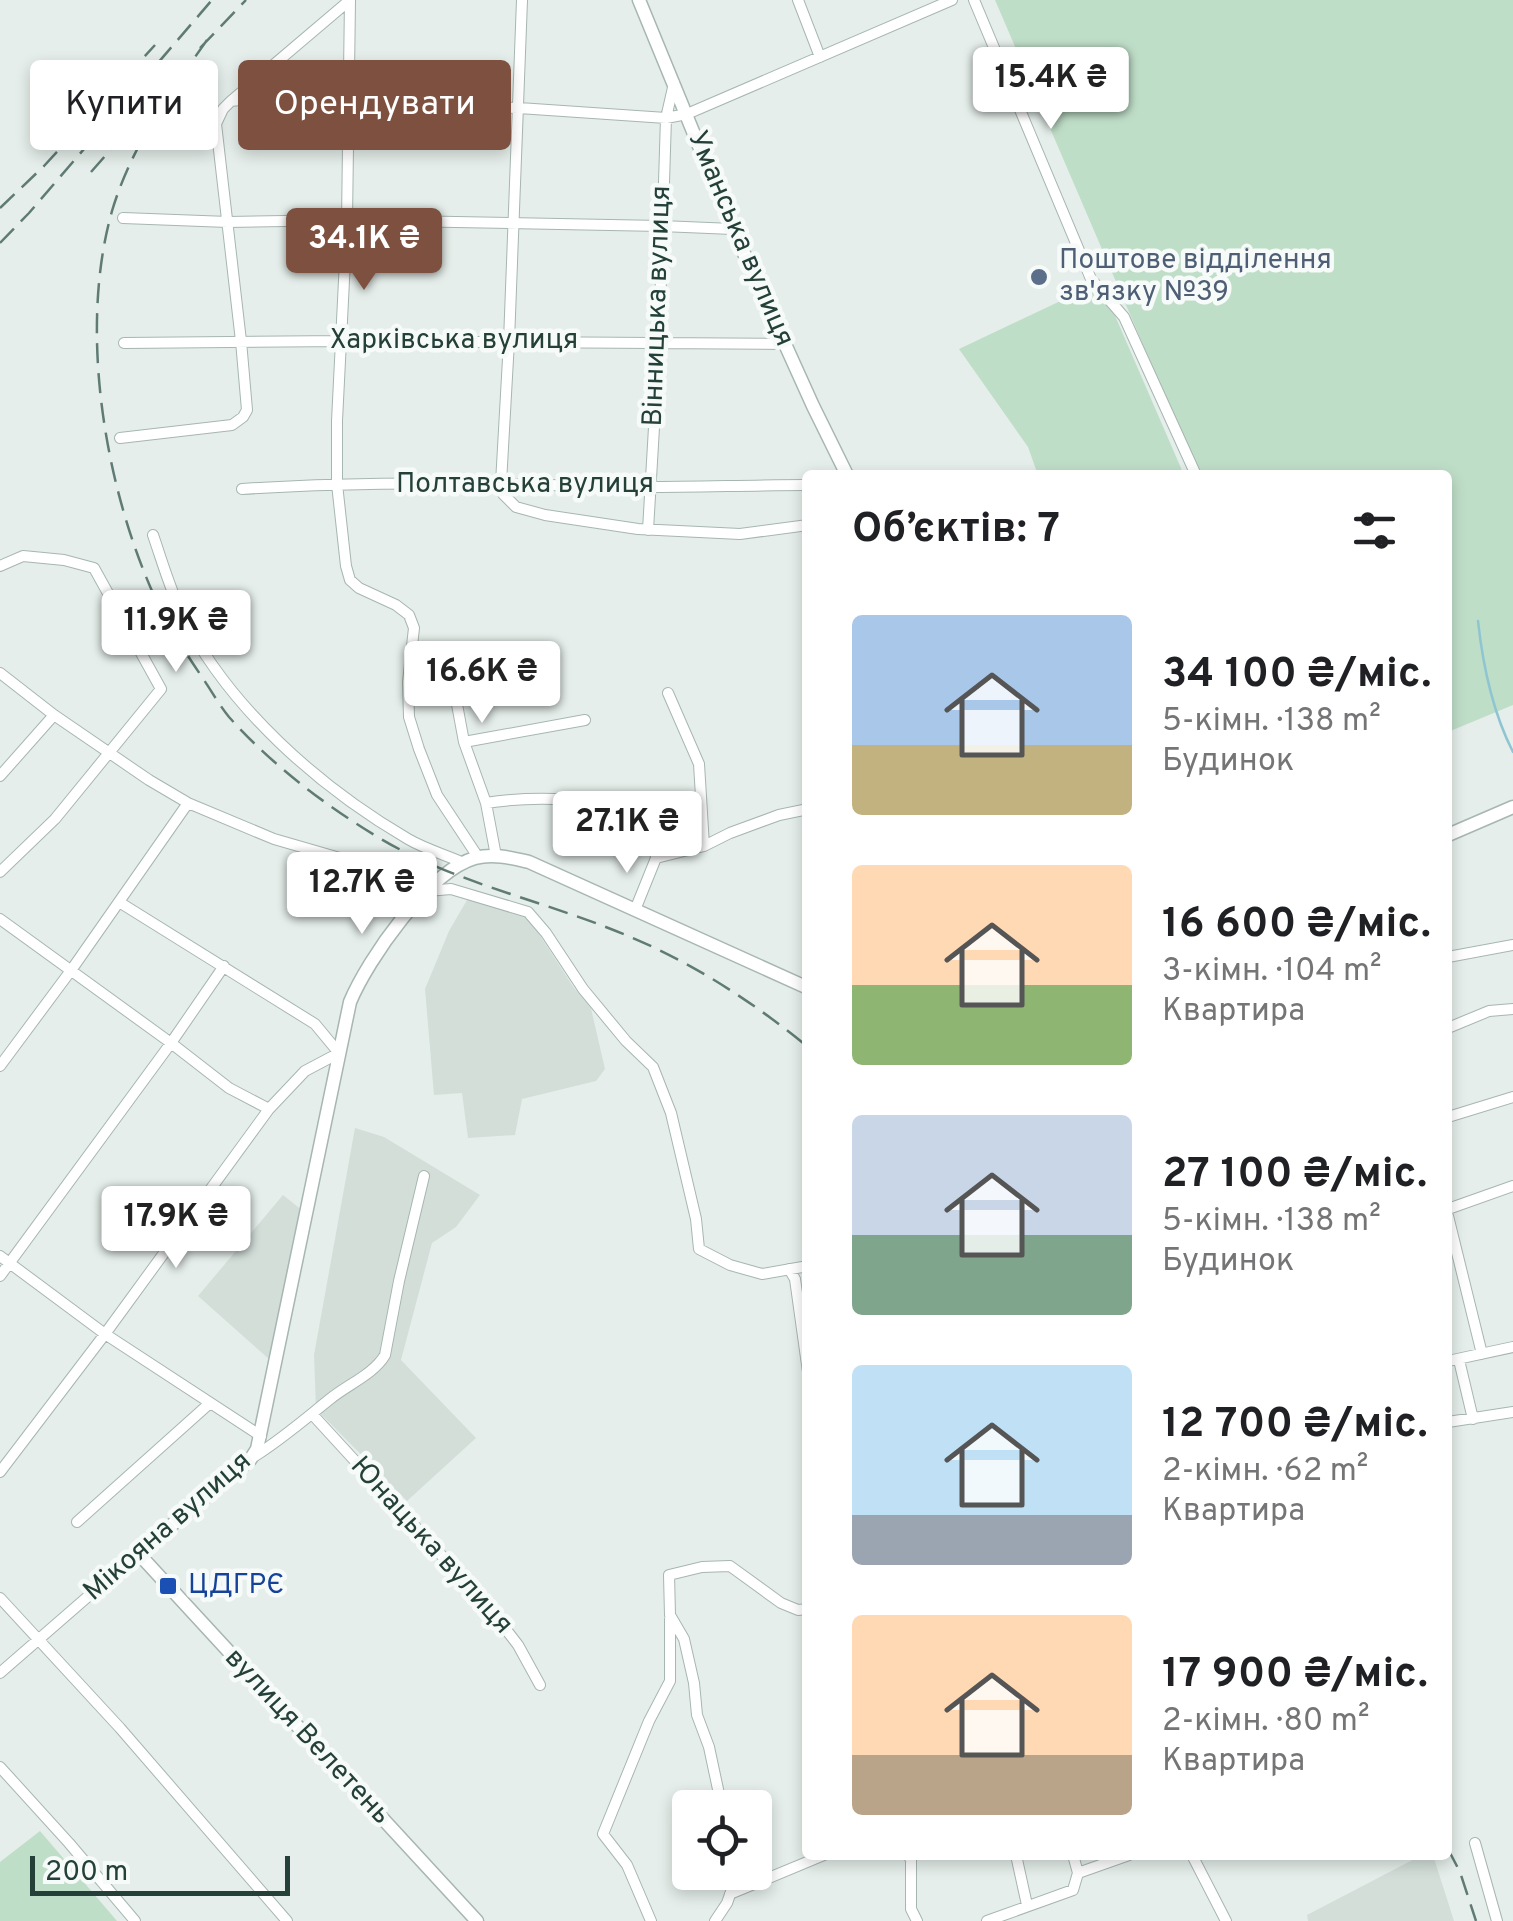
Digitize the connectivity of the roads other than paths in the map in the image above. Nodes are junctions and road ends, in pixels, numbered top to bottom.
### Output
1 (350, 0) edge
2 (522, 0) edge
3 (639, 0) edge
4 (798, 0) edge
5 (952, 0) edge
6 (974, 0) edge
7 (820, 56) junction
8 (349, 60) edge
9 (674, 83) junction
10 (238, 100) edge
11 (231, 101) junction
12 (511, 108) edge
13 (519, 108) junction
14 (687, 114) junction
15 (666, 118) junction
16 (349, 150) edge
17 (123, 218) dead end
18 (348, 220) junction
19 (228, 222) junction
20 (514, 224) junction
21 (661, 226) junction
22 (733, 229) junction
23 (242, 341) junction
24 (342, 341) junction
25 (509, 341) junction
26 (124, 342) dead end
27 (659, 342) junction
28 (784, 344) junction
29 (120, 438) dead end
30 (844, 470) edge
31 (1194, 470) edge
32 (501, 483) junction
33 (337, 484) junction
34 (802, 485) edge
35 (651, 487) junction
36 (242, 489) dead end
37 (802, 526) edge
38 (648, 530) junction
39 (153, 535) dead end
40 (0, 566) edge
41 (0, 674) edge
42 (409, 677) junction
43 (668, 694) dead end
44 (54, 714) junction
45 (584, 720) dead end
46 (464, 742) junction
47 (110, 753) junction
48 (0, 776) edge
49 (486, 802) junction
50 (188, 803) junction
51 (1513, 807) edge
52 (802, 810) edge
53 (1452, 833) edge
54 (704, 846) junction
55 (496, 856) junction
56 (656, 858) junction
57 (467, 862) junction
58 (0, 872) edge
59 (427, 891) junction
60 (119, 902) junction
61 (636, 910) junction
62 (0, 919) edge
63 (1513, 945) edge
64 (1452, 957) edge
65 (224, 966) junction
66 (72, 969) junction
67 (802, 985) edge
68 (1513, 1010) edge
69 (1452, 1026) edge
70 (172, 1042) junction
71 (340, 1053) junction
72 (0, 1066) edge
73 (1513, 1097) edge
74 (269, 1110) junction
75 (1452, 1116) edge
76 (424, 1176) dead end
77 (1513, 1186) edge
78 (1452, 1210) edge
79 (1452, 1229) edge
80 (5, 1260) edge
81 (802, 1267) edge
82 (789, 1270) junction
83 (0, 1276) edge
84 (802, 1329) edge
85 (105, 1334) junction
86 (1513, 1347) edge
87 (1482, 1354) junction
88 (1453, 1361) edge
89 (210, 1403) junction
90 (1513, 1412) edge
91 (312, 1414) junction
92 (1473, 1419) junction
93 (1452, 1422) edge
94 (262, 1436) junction
95 (250, 1460) junction
96 (0, 1472) edge
97 (77, 1522) dead end
98 (138, 1553) junction
99 (0, 1598) edge
100 (802, 1610) edge
101 (670, 1615) junction
102 (38, 1640) junction
103 (0, 1673) edge
104 (540, 1685) dead end
105 (0, 1767) edge
106 (718, 1790) edge
107 (1475, 1843) dead end
108 (812, 1860) edge
109 (910, 1860) edge
110 (1017, 1860) edge
111 (1074, 1860) edge
112 (1115, 1860) edge
113 (1195, 1860) edge
114 (1078, 1873) junction
115 (731, 1890) edge
116 (730, 1894) junction
117 (1027, 1905) junction
118 (135, 1921) edge
119 (287, 1921) edge
120 (477, 1921) edge
121 (650, 1921) edge
122 (714, 1921) edge
123 (917, 1921) edge
124 (988, 1921) edge
125 (1226, 1921) edge
126 (1497, 1921) edge

1 - 8 street
1 - 11 street
2 - 13 street
3 - 9 street, Уманська вулиця
4 - 7 street
5 - 7 street
6 - 31 street
7 - 14 street
9 - 14 street, Уманська вулиця
9 - 15 street, Вінницька вулиця
10 - 11 street
11 - 19 street
12 - 13 street
13 - 15 street
13 - 20 street
14 - 15 street
14 - 22 street, Уманська вулиця
15 - 21 street, Вінницька вулиця
16 - 18 street
17 - 19 street
18 - 19 street
18 - 20 street
18 - 24 street
19 - 23 street
20 - 21 street
20 - 25 street
21 - 22 street
21 - 27 street, Вінницька вулиця
22 - 28 street, Уманська вулиця
23 - 24 street, Харківська вулиця
23 - 26 street, Харківська вулиця
23 - 29 street
24 - 25 street, Харківська вулиця
24 - 33 street
25 - 27 street, Харківська вулиця
25 - 32 street
27 - 28 street, Харківська вулиця
27 - 35 street, Вінницька вулиця
28 - 30 street, Уманська вулиця
32 - 33 street, Полтавська вулиця
32 - 35 street, Полтавська вулиця
32 - 38 street
33 - 36 street, Полтавська вулиця
33 - 42 street
34 - 35 street, Полтавська вулиця
35 - 38 street, Вінницька вулиця
37 - 38 street
39 - 57 street
40 - 47 street
41 - 44 street
42 - 46 street
42 - 57 street
43 - 54 street
44 - 47 street
44 - 48 street
45 - 46 street
46 - 49 street
47 - 50 street
47 - 58 street
49 - 55 street
49 - 56 street
50 - 59 street
50 - 60 street
51 - 53 street
52 - 54 street
54 - 56 street
55 - 57 street
55 - 61 street
56 - 61 street
57 - 59 street, Мікояна вулиця
59 - 71 street, Мікояна вулиця
59 - 82 street
60 - 65 street
60 - 66 street
61 - 67 street
62 - 66 street
63 - 64 street
65 - 70 street
65 - 71 street
66 - 70 street
66 - 72 street
68 - 69 street
70 - 74 street
70 - 80 street
71 - 74 street
71 - 94 street, Мікояна вулиця
73 - 75 street
74 - 85 street
76 - 91 street
77 - 78 street
79 - 87 street
80 - 83 street
80 - 85 street
81 - 82 street
82 - 84 street
85 - 89 street
85 - 96 street
86 - 87 street
87 - 88 street
88 - 92 street
89 - 94 street
89 - 97 street
90 - 92 street
91 - 95 street
91 - 104 street, Юнацька вулиця
92 - 93 street
94 - 95 street, Мікояна вулиця
95 - 98 street, Мікояна вулиця
98 - 102 street, Мікояна вулиця
98 - 120 street, вулиця Велетень
99 - 102 street
100 - 101 street
101 - 106 street
101 - 121 street
102 - 103 street, Мікояна вулиця
102 - 119 street
105 - 118 street
107 - 126 street
108 - 116 street
109 - 123 street
110 - 117 street
111 - 114 street
112 - 114 street
113 - 125 street
114 - 117 street
115 - 116 street
116 - 122 street
117 - 124 street

